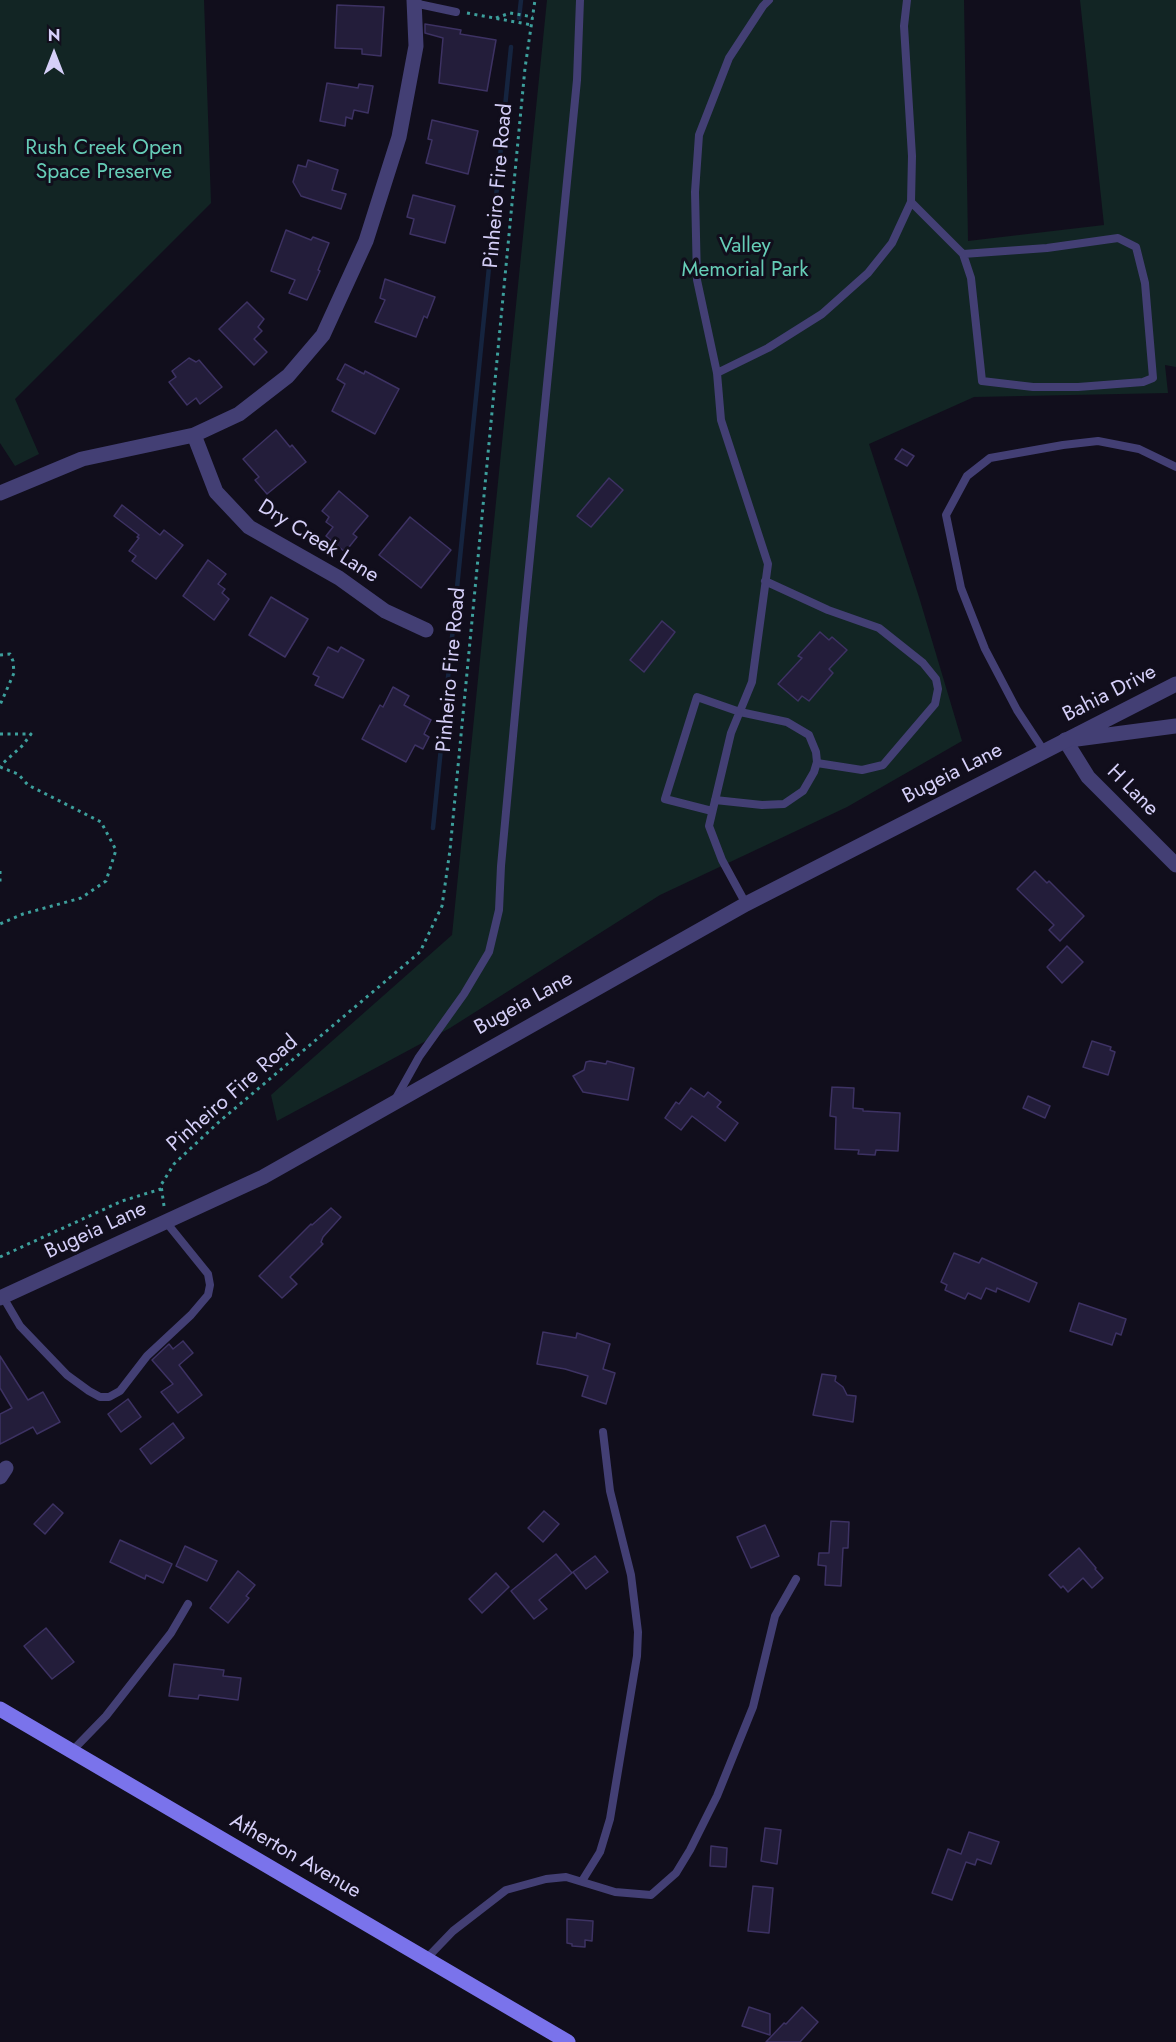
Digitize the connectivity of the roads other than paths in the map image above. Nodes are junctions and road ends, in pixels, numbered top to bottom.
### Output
1 (580, 0) edge
2 (769, 0) edge
3 (907, 0) edge
4 (414, 1) edge
5 (456, 12) road end
6 (911, 202) junction
7 (963, 254) junction
8 (717, 373) junction
9 (194, 435) junction
10 (1176, 466) edge
11 (0, 493) edge
12 (765, 581) junction
13 (426, 630) dead end
14 (1176, 684) edge
15 (740, 712) junction
16 (1176, 726) edge
17 (1065, 740) junction
18 (1044, 751) junction
19 (817, 763) junction
20 (715, 800) junction
21 (712, 811) junction
22 (1176, 865) edge
23 (746, 904) junction
24 (393, 1103) junction
25 (166, 1222) junction
26 (2, 1298) edge
27 (603, 1432) dead end
28 (796, 1579) dead end
29 (188, 1604) dead end
30 (0, 1709) edge
31 (72, 1751) junction
32 (582, 1881) junction
33 (427, 1958) junction
34 (568, 2042) edge

1 - 24 lane
2 - 8 lane
3 - 6 lane
4 - 5 lane
4 - 9 street
6 - 7 lane
6 - 8 lane
7 - 7 lane
8 - 12 lane
9 - 11 street
9 - 13 street, Dry Creek Lane
10 - 18 lane
12 - 15 lane
12 - 19 lane
14 - 17 street, Bahia Drive
15 - 19 lane
15 - 20 lane
15 - 21 lane
16 - 17 street, Bahia Drive
17 - 18 street, Bugeia Lane
17 - 22 street, H Lane
18 - 23 street, Bugeia Lane
19 - 20 lane
20 - 21 lane
21 - 23 lane
23 - 24 street, Bugeia Lane
24 - 25 street, Bugeia Lane
25 - 26 street, Bugeia Lane
25 - 26 lane
27 - 32 lane
28 - 32 lane
29 - 31 lane
30 - 31 main road, Atherton Avenue
31 - 33 main road, Atherton Avenue
32 - 33 lane
33 - 34 main road, Atherton Avenue

